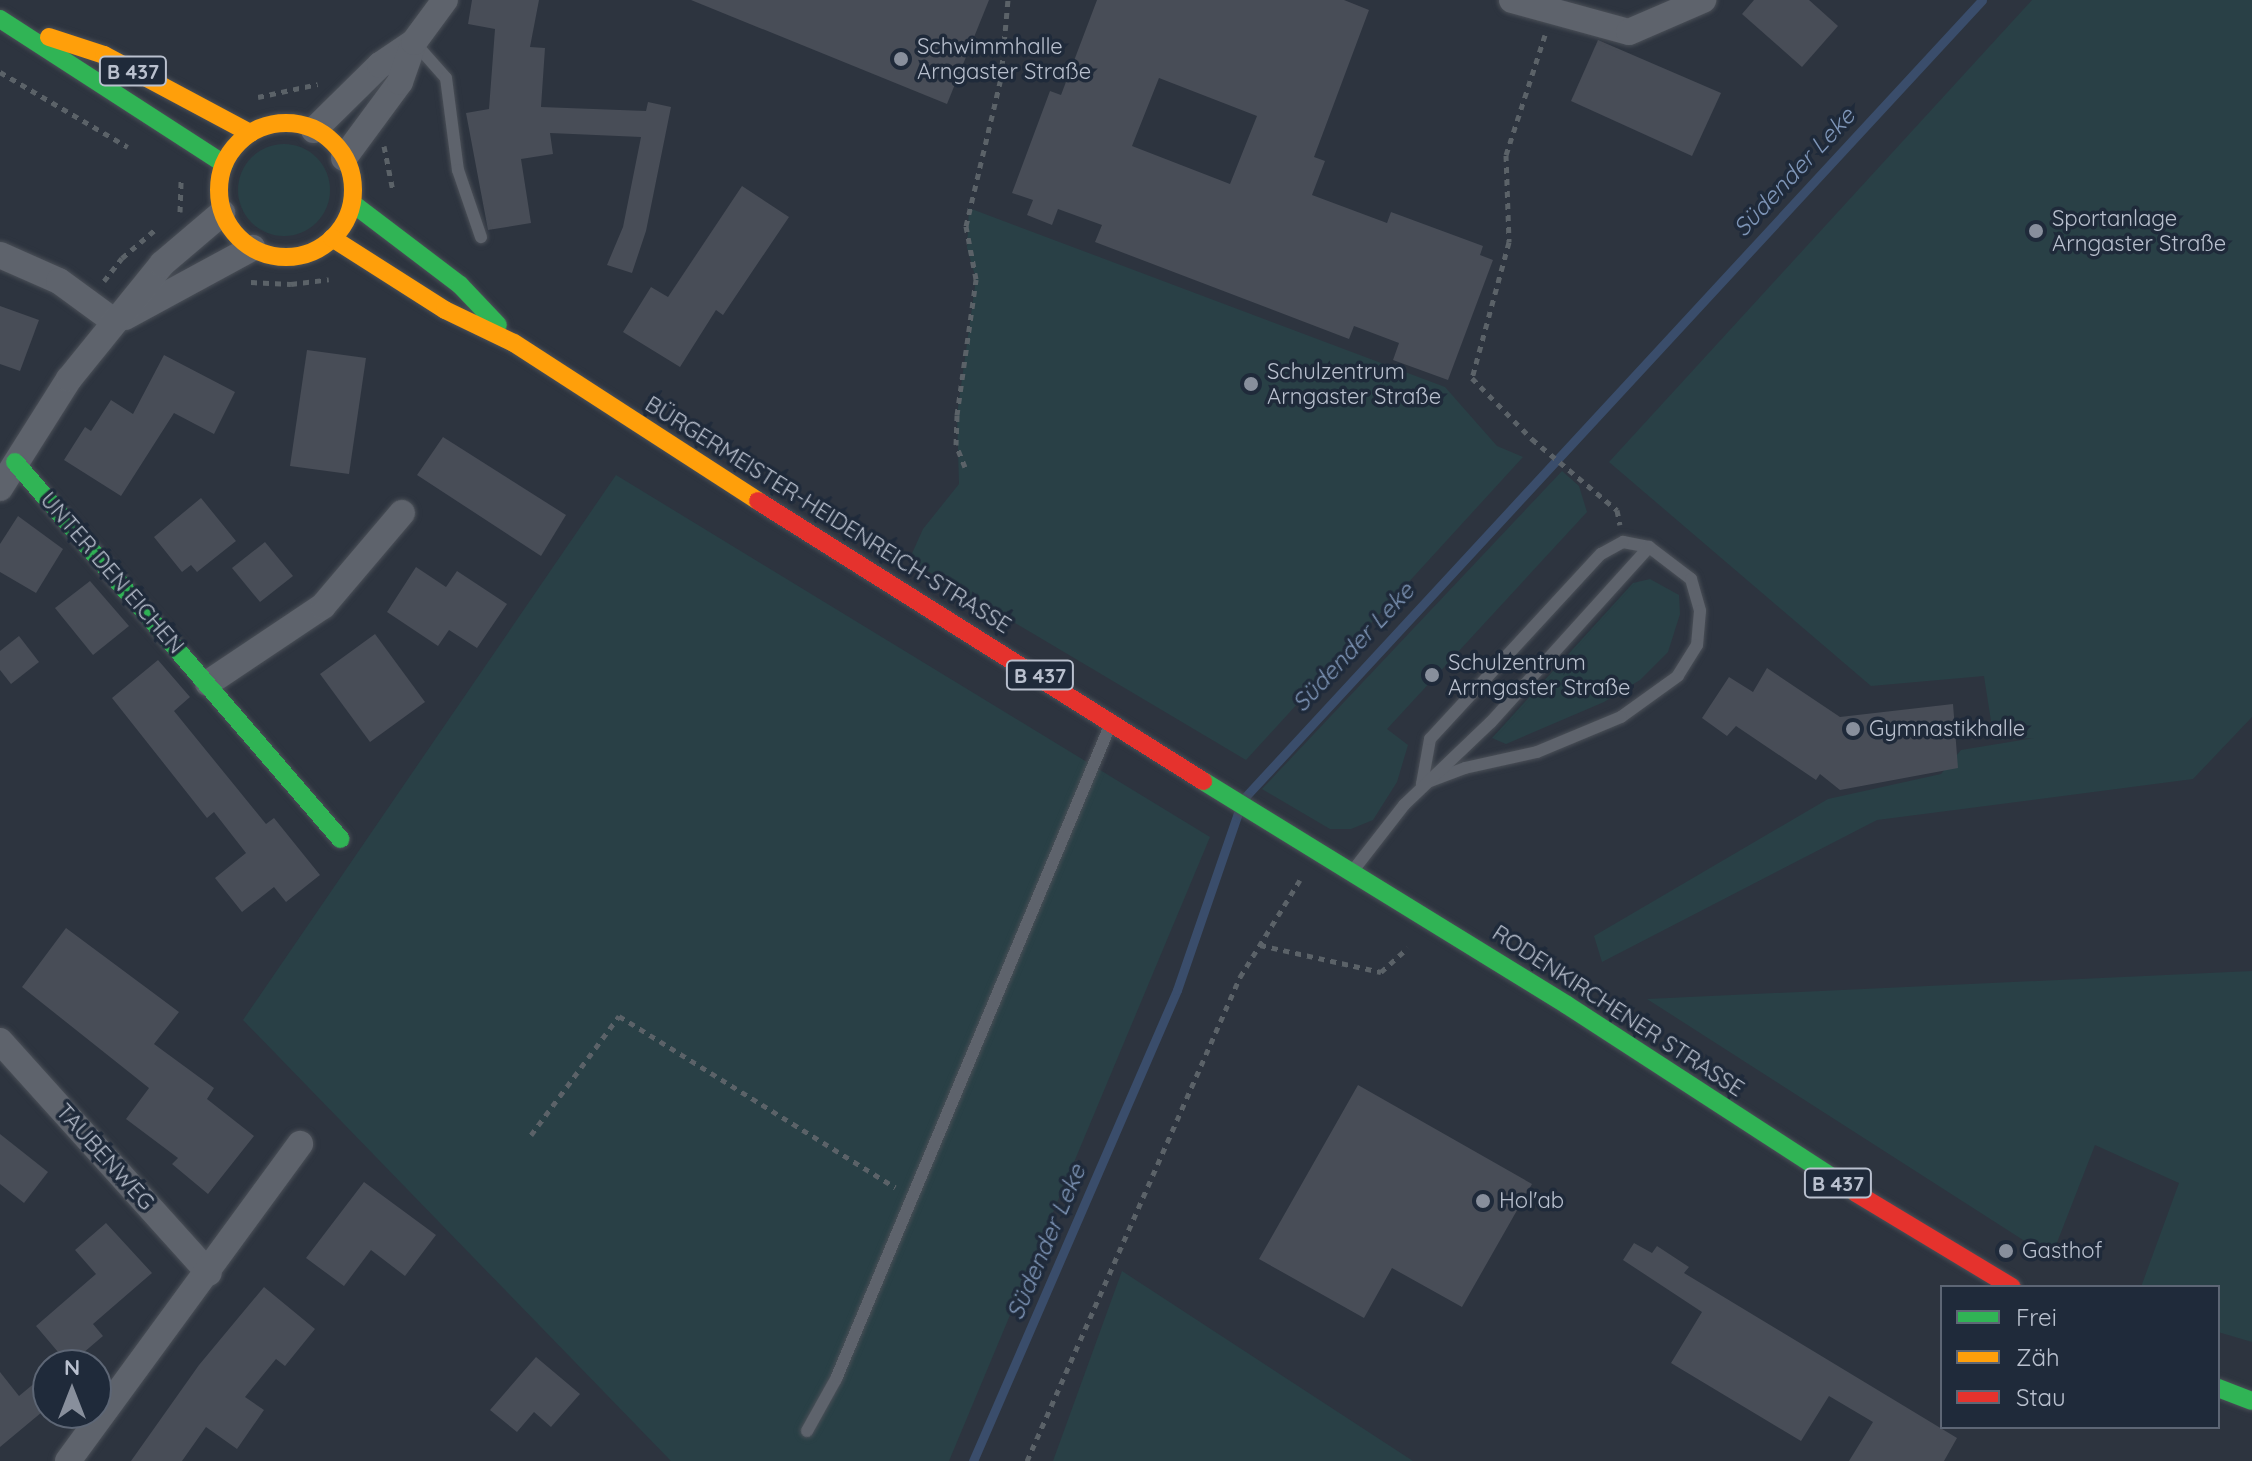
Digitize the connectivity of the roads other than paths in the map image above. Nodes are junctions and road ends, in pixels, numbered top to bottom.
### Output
1 (445, 0) edge
2 (1512, 0) edge
3 (1703, 0) edge
4 (5, 22) edge
5 (414, 42) junction
6 (314, 130) junction
7 (250, 133) junction
8 (344, 158) junction
9 (224, 164) junction
10 (352, 203) junction
11 (222, 213) junction
12 (481, 237) dead end
13 (332, 238) junction
14 (252, 248) junction
15 (0, 255) edge
16 (115, 322) junction
17 (514, 343) junction
18 (15, 462) junction
19 (0, 488) edge
20 (402, 513) dead end
21 (1649, 547) junction
22 (208, 683) junction
23 (1113, 722) junction
24 (1198, 778) joint
25 (1422, 784) junction
26 (340, 839) dead end
27 (1353, 871) junction
28 (0, 1041) edge
29 (300, 1144) dead end
30 (209, 1273) junction
31 (2009, 1285) edge
32 (2220, 1389) edge
33 (2252, 1401) edge
34 (807, 1431) dead end
35 (68, 1461) edge

1 - 5 street
2 - 3 street
4 - 7 main road, B 437
4 - 9 main road, B 437
5 - 6 street
5 - 8 street
5 - 12 lane
6 - 7 main road
6 - 8 main road
7 - 9 main road
8 - 10 main road
9 - 11 main road
10 - 13 main road
10 - 17 main road, BÜRGERMEISTER-HEIDENREICH-STRASSE / B 437
11 - 14 main road
11 - 16 street
13 - 14 main road
13 - 17 main road, BÜRGERMEISTER-HEIDENREICH-STRASSE / B 437
14 - 16 street
15 - 16 street
16 - 18 street
17 - 23 main road, BÜRGERMEISTER-HEIDENREICH-STRASSE / B 437
18 - 19 street
18 - 22 main road, UNTER DEN EICHEN
20 - 22 street
21 - 25 lane
21 - 25 lane
21 - 25 lane
22 - 26 main road, UNTER DEN EICHEN
23 - 24 main road, BÜRGERMEISTER-HEIDENREICH-STRASSE / B 437
23 - 34 lane
24 - 27 main road, RODENKIRCHENER STRASSE / B 437
25 - 27 lane
27 - 31 main road, RODENKIRCHENER STRASSE / B 437
28 - 30 street, TAUBENWEG
29 - 30 street
30 - 35 street
32 - 33 main road

